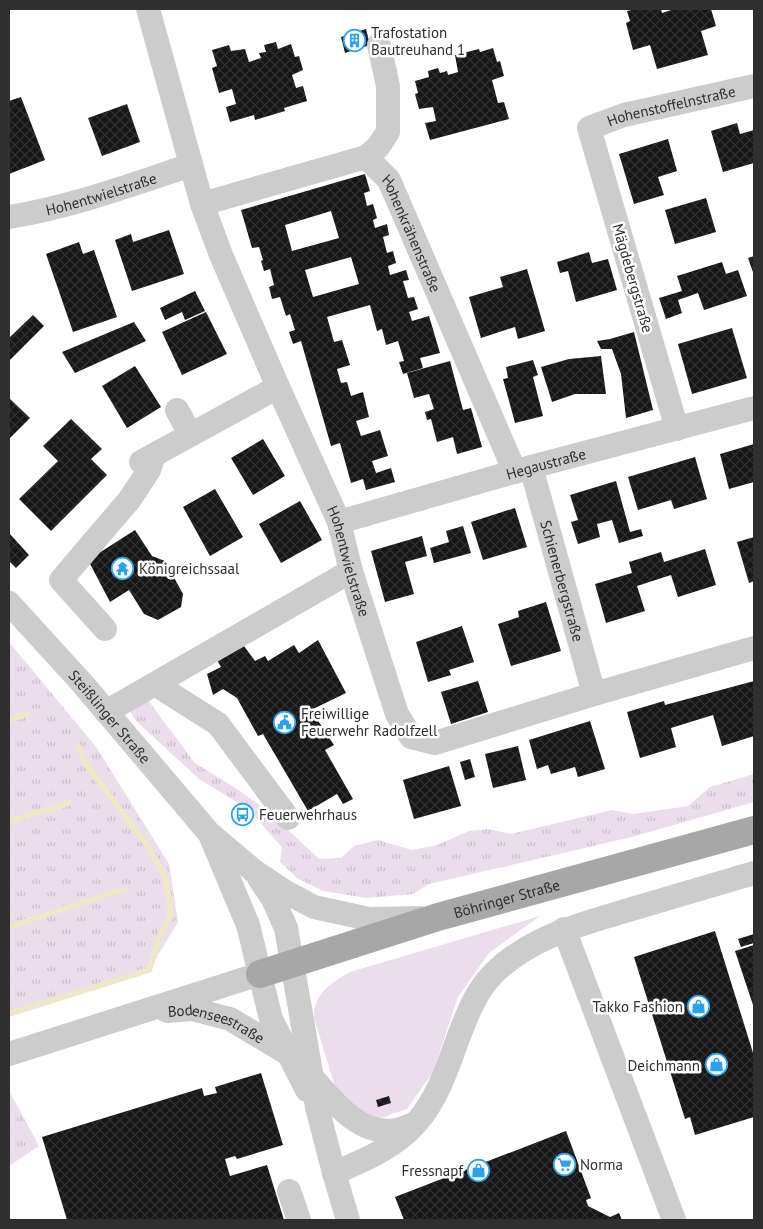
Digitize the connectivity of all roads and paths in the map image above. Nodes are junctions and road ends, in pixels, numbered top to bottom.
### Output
1 (148, 9) edge
2 (379, 45) dead end
3 (754, 86) edge
4 (589, 128) joint
5 (366, 157) junction
6 (191, 165) junction
7 (202, 204) junction
8 (9, 217) edge
9 (278, 387) junction
10 (754, 408) edge
11 (177, 410) dead end
12 (677, 429) junction
13 (190, 434) junction
14 (523, 470) junction
15 (339, 522) junction
16 (351, 571) junction
17 (9, 603) edge
18 (105, 629) dead end
19 (754, 648) edge
20 (155, 684) junction
21 (594, 694) junction
22 (106, 712) junction
23 (288, 818) dead end
24 (754, 830) edge
25 (209, 833) junction
26 (254, 871) junction
27 (754, 873) edge
28 (438, 917) junction
29 (564, 929) junction
30 (292, 964) junction
31 (260, 974) junction
32 (140, 1012) junction
33 (287, 1053) junction
34 (9, 1054) edge
35 (312, 1076) junction
36 (317, 1107) junction
37 (416, 1124) junction
38 (334, 1173) junction
39 (289, 1191) dead end
40 (299, 1220) edge
41 (348, 1220) edge
42 (674, 1220) edge

1 - 6 street, Hohentwielstraße
2 - 5 street
3 - 4 street, Hohenstoffelnstraße
4 - 12 street, Mägdebergstraße
5 - 7 street
5 - 14 street, Hohenkrähenstraße
6 - 7 street, Hohentwielstraße
6 - 8 street, Hohentwielstraße
7 - 9 street, Hohentwielstraße
9 - 13 street
9 - 15 street, Hohentwielstraße
10 - 12 street, Hegaustraße
11 - 13 street
12 - 14 street, Hegaustraße
13 - 18 street
14 - 15 street, Hegaustraße
14 - 21 street, Schienerbergstraße
15 - 16 street, Hohentwielstraße
16 - 20 street
16 - 21 street, Hohentwielstraße
17 - 22 street, Steißlinger Straße
19 - 21 street
20 - 22 street
20 - 23 street
22 - 25 street, Steißlinger Straße
24 - 28 main road, Böhringer Straße
25 - 26 street
25 - 31 street
26 - 28 street
26 - 30 street
27 - 29 street
28 - 30 main road, Böhringer Straße
29 - 37 street
29 - 42 street
30 - 31 main road, Böhringer Straße
30 - 35 street
31 - 32 street, Bodenseestraße
31 - 33 street
32 - 33 street, Bodenseestraße
32 - 34 street, Bodenseestraße
33 - 36 street
35 - 36 street
35 - 37 street
36 - 38 street
37 - 38 street
38 - 41 street
39 - 40 street

